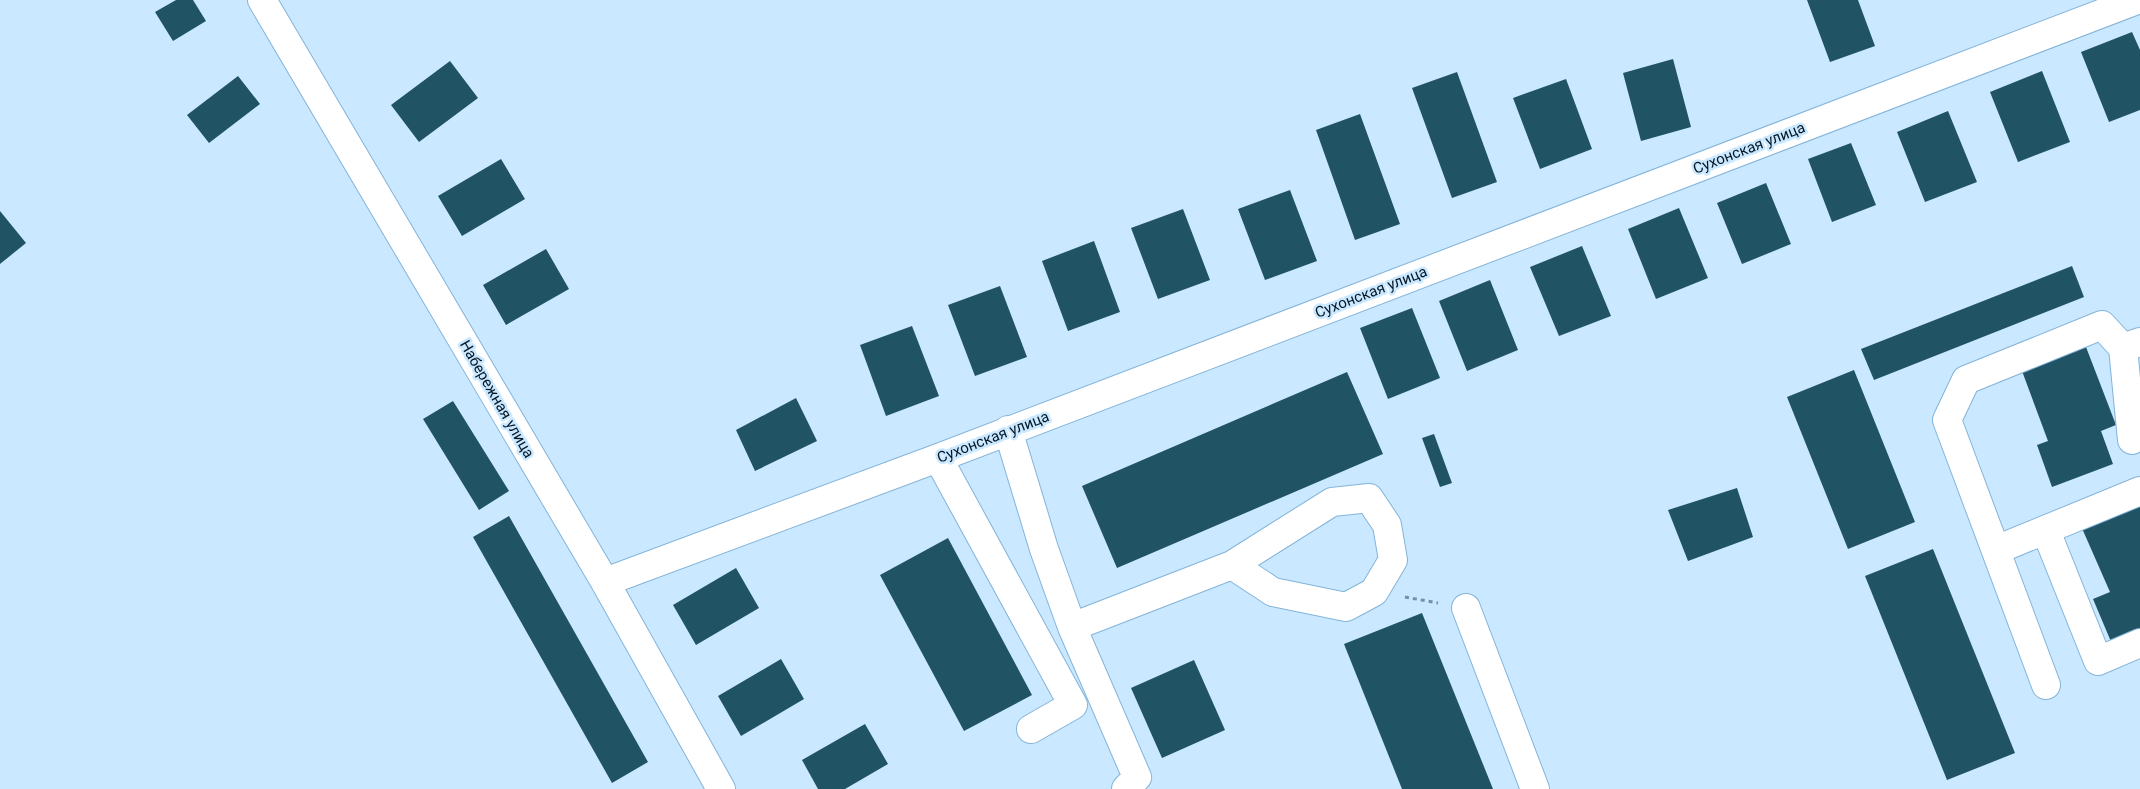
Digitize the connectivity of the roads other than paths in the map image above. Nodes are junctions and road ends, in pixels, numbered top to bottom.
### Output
1 (2136, 0) edge
2 (272, 3) edge
3 (2131, 345) edge
4 (1008, 430) junction
5 (2132, 440) dead end
6 (938, 458) junction
7 (2140, 491) edge
8 (2046, 531) junction
9 (1996, 550) junction
10 (1232, 565) junction
11 (605, 582) junction
12 (1466, 608) road end
13 (1072, 626) junction
14 (2140, 643) edge
15 (2046, 685) dead end
16 (1031, 730) dead end
17 (721, 789) edge
18 (1126, 789) edge
19 (1535, 789) edge

1 - 4 street, Сухонская улица
2 - 11 street, Набережная улица
3 - 5 street
3 - 9 street
4 - 6 street, Сухонская улица
4 - 13 street
6 - 11 street, Сухонская улица
6 - 16 street
7 - 8 street
8 - 9 street
8 - 14 street
9 - 15 street
10 - 10 street
10 - 13 street
11 - 17 street, Набережная улица
12 - 19 street
13 - 18 street

